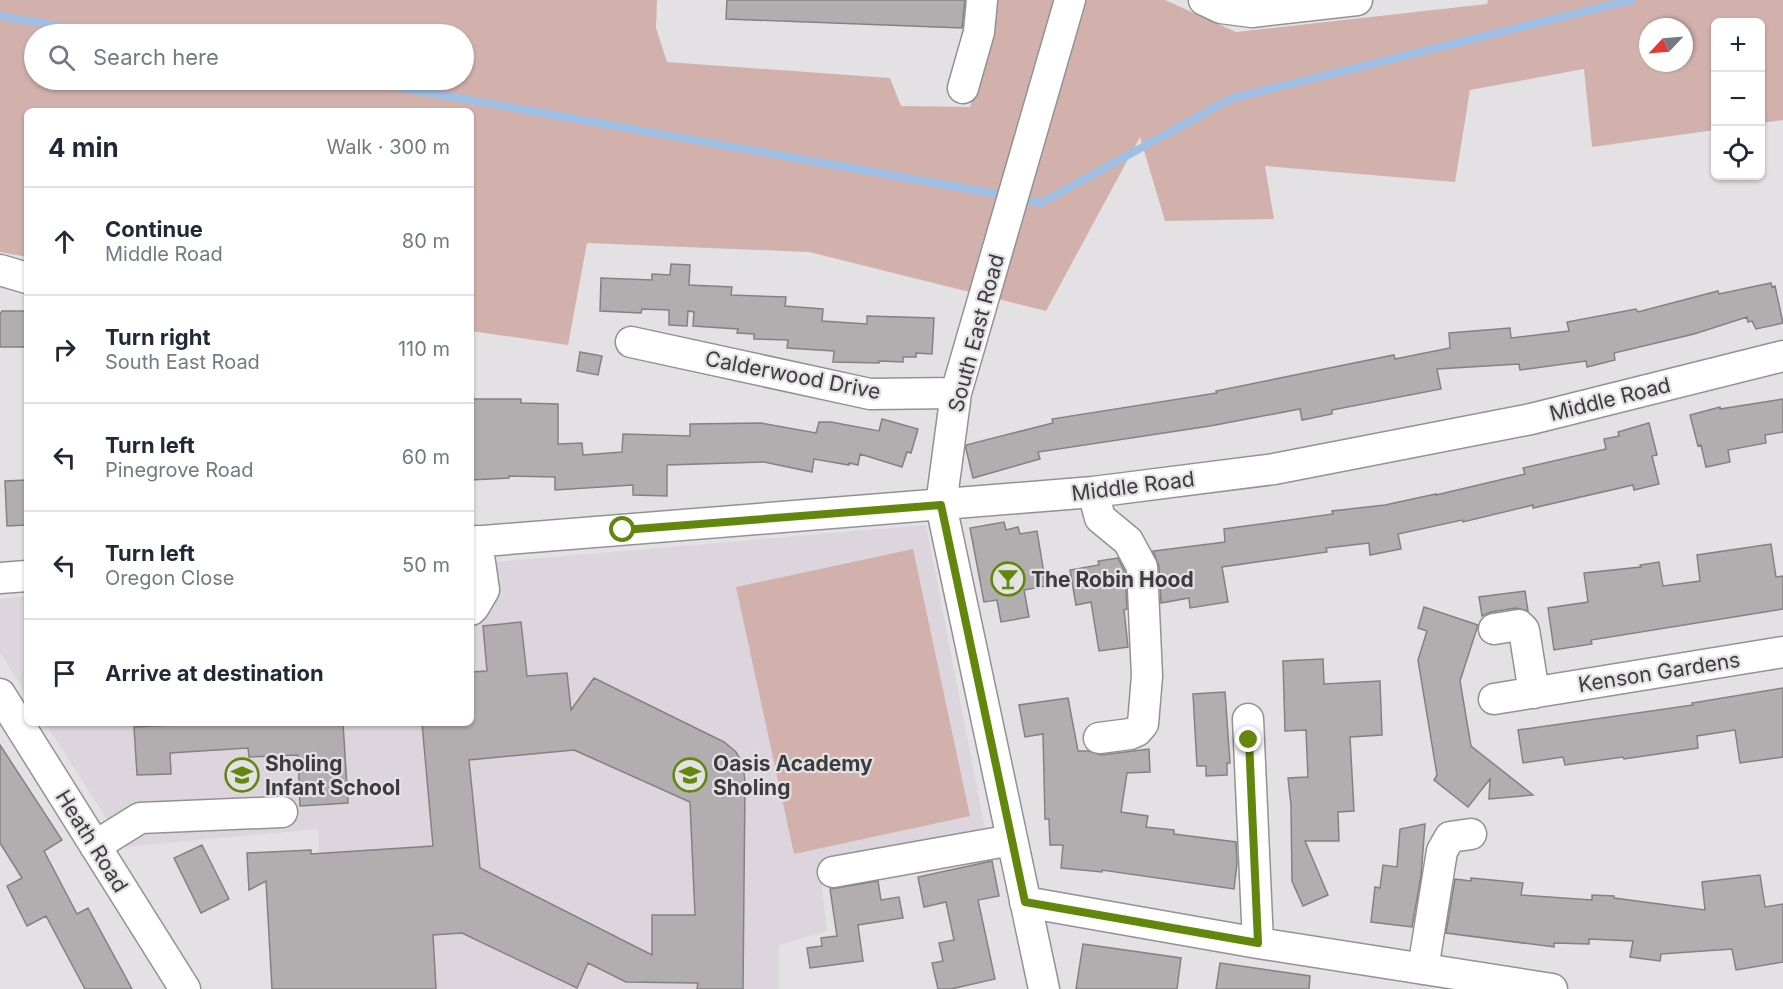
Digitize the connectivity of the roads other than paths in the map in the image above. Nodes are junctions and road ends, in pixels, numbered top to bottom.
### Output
1 (982, 0) edge
2 (1070, 0) edge
3 (1204, 0) edge
4 (1357, 0) edge
5 (963, 88) dead end
6 (631, 342) dead end
7 (1783, 356) edge
8 (956, 393) junction
9 (1093, 492) junction
10 (941, 505) junction
11 (474, 542) edge
12 (24, 576) edge
13 (0, 578) edge
14 (474, 608) edge
15 (1494, 628) dead end
16 (1783, 652) edge
17 (1534, 693) junction
18 (0, 694) edge
19 (1494, 699) dead end
20 (1248, 719) dead end
21 (1099, 738) dead end
22 (282, 812) dead end
23 (1471, 834) dead end
24 (1012, 840) junction
25 (95, 846) junction
26 (832, 872) dead end
27 (1025, 902) junction
28 (1258, 943) junction
29 (1423, 969) junction
30 (185, 989) edge
31 (1044, 989) edge
32 (1552, 989) edge

1 - 5 street
2 - 8 street, South East Road
3 - 4 street
6 - 8 street, Calderwood Drive
7 - 9 street, Middle Road
8 - 10 street, South East Road
9 - 10 street, Middle Road
9 - 21 street
10 - 11 street, Middle Road
10 - 24 street, South East Road
11 - 14 street
12 - 13 street
15 - 17 street
16 - 17 street, Kenson Gardens
17 - 19 street, Kenson Gardens
18 - 25 street, Heath Road
20 - 28 street
22 - 25 street
23 - 29 street
24 - 26 street
24 - 27 street, South East Road
25 - 30 street, Heath Road
27 - 28 street
27 - 31 street, South East Road
28 - 29 street
29 - 32 street

